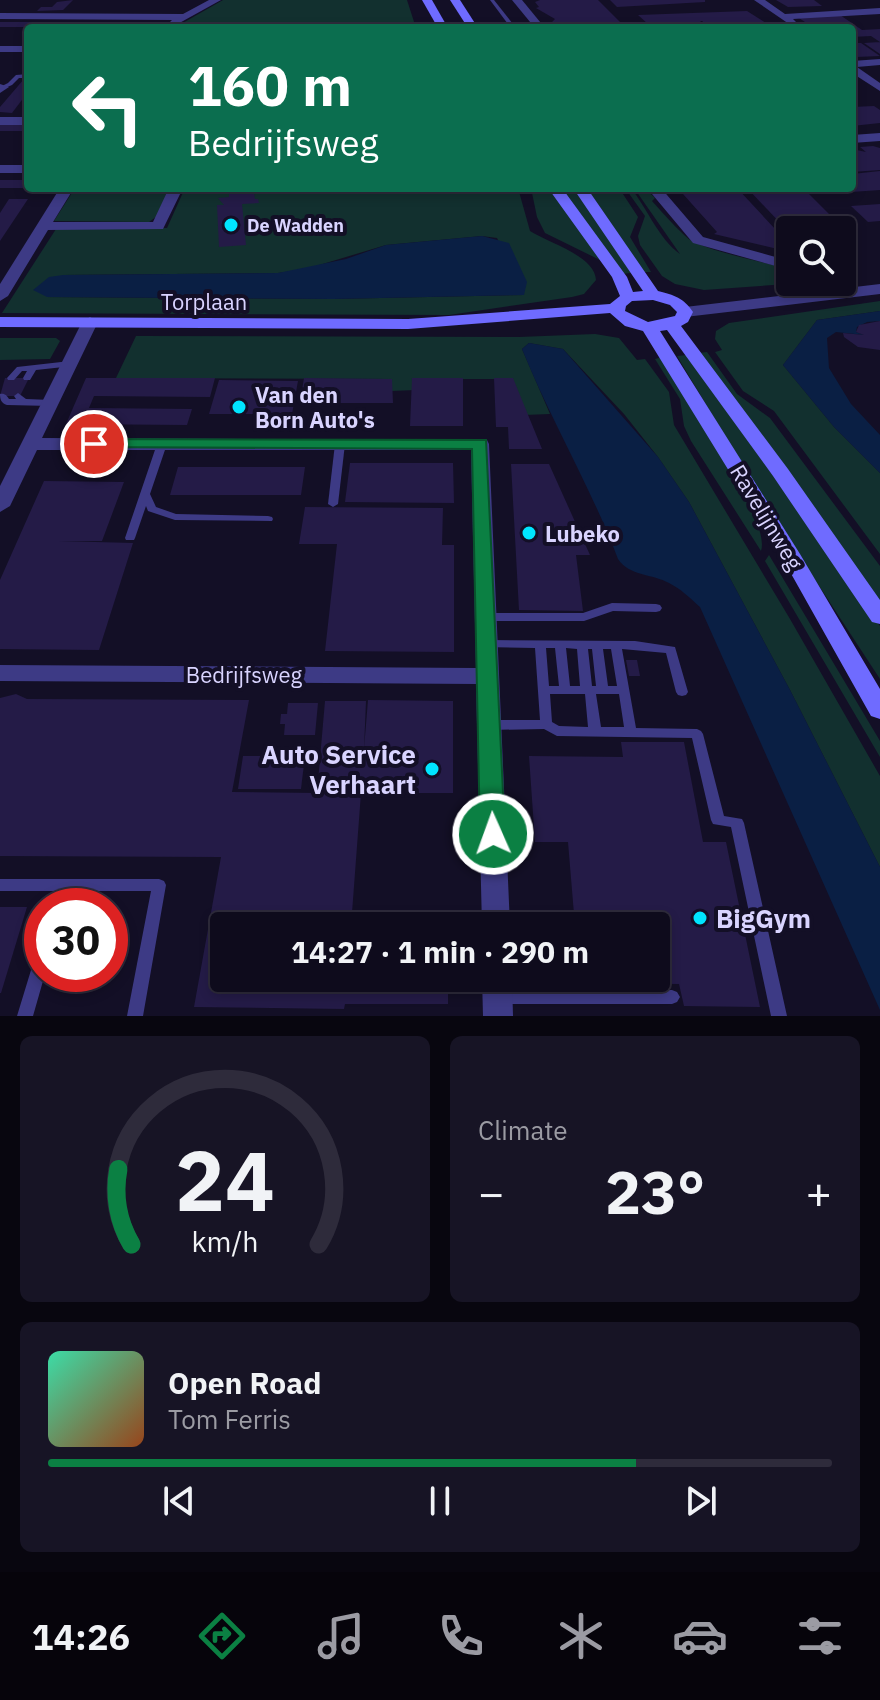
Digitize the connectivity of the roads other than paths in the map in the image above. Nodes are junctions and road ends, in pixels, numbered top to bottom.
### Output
1 (216, 0) edge
2 (427, 0) edge
3 (455, 0) edge
4 (492, 0) edge
5 (517, 0) edge
6 (759, 0) edge
7 (34, 5) dead end
8 (78, 5) dead end
9 (120, 5) dead end
10 (880, 11) edge
11 (0, 16) edge
12 (22, 16) junction
13 (67, 17) junction
14 (111, 17) junction
15 (183, 17) junction
16 (783, 17) junction
17 (173, 24) edge
18 (441, 24) edge
19 (470, 24) edge
20 (511, 24) edge
21 (537, 24) edge
22 (793, 24) edge
23 (0, 49) edge
24 (24, 49) edge
25 (880, 62) edge
26 (856, 65) edge
27 (856, 69) edge
28 (24, 76) edge
29 (1, 88) edge
30 (880, 88) edge
31 (0, 121) edge
32 (24, 121) edge
33 (880, 137) edge
34 (856, 139) edge
35 (0, 169) edge
36 (24, 169) edge
37 (65, 192) edge
38 (174, 192) edge
39 (558, 192) edge
40 (583, 192) edge
41 (657, 192) edge
42 (44, 226) junction
43 (776, 262) edge
44 (880, 289) edge
45 (856, 291) edge
46 (653, 295) junction
47 (0, 296) edge
48 (816, 296) edge
49 (622, 308) junction
50 (671, 316) junction
51 (0, 322) edge
52 (90, 322) junction
53 (70, 364) junction
54 (33, 368) junction
55 (11, 378) dead end
56 (27, 378) dead end
57 (2, 396) dead end
58 (51, 403) junction
59 (31, 444) junction
60 (162, 444) junction
61 (340, 444) junction
62 (146, 495) junction
63 (333, 504) dead end
64 (0, 506) edge
65 (268, 519) dead end
66 (130, 538) dead end
67 (656, 608) dead end
68 (486, 617) junction
69 (880, 617) edge
70 (487, 644) junction
71 (540, 644) junction
72 (560, 645) junction
73 (582, 645) junction
74 (597, 645) junction
75 (616, 645) junction
76 (0, 673) edge
77 (488, 676) junction
78 (543, 690) junction
79 (565, 690) junction
80 (593, 690) junction
81 (624, 690) junction
82 (682, 692) dead end
83 (880, 710) edge
84 (546, 724) junction
85 (489, 725) junction
86 (595, 732) junction
87 (631, 732) junction
88 (0, 885) edge
89 (496, 912) edge
90 (32, 992) edge
91 (498, 997) edge
92 (672, 997) dead end
93 (25, 1016) edge
94 (135, 1016) edge
95 (779, 1016) edge

1 - 15 street
2 - 18 main road
3 - 19 main road
4 - 20 lane
5 - 21 street
6 - 16 street
7 - 12 street
8 - 13 street
9 - 14 street
10 - 16 street
11 - 12 street
12 - 13 street
13 - 14 street
14 - 15 street
15 - 17 street
16 - 22 street
23 - 24 street
25 - 26 street
27 - 30 street
28 - 29 lane
31 - 32 street
33 - 34 street
35 - 36 street
37 - 42 street
38 - 42 street
39 - 49 main road
40 - 46 main road
41 - 43 street
42 - 47 street
44 - 45 street
46 - 49 main road, Torplaan
46 - 50 main road
48 - 50 street
49 - 50 main road
49 - 52 main road, Torplaan
50 - 69 main road, Ravelijnweg
50 - 83 main road, Ravelijnweg
51 - 52 main road, Torplaan
52 - 53 street
53 - 54 lane
53 - 58 street
54 - 55 lane
54 - 56 lane
57 - 58 lane
58 - 59 street
59 - 60 street
59 - 64 street
60 - 61 street
60 - 62 lane
61 - 63 lane
61 - 68 street
62 - 65 lane
62 - 66 lane
67 - 68 lane
68 - 70 street
70 - 71 lane
70 - 77 street
71 - 72 lane
71 - 78 lane
72 - 73 lane
72 - 79 lane
73 - 74 lane
73 - 80 lane
74 - 75 lane
74 - 80 lane
75 - 81 lane
75 - 82 lane
76 - 77 street, Bedrijfsweg
77 - 85 street
78 - 79 lane
78 - 84 lane
79 - 80 lane
80 - 81 lane
80 - 86 lane
81 - 87 lane
84 - 85 lane
84 - 86 lane
85 - 89 street
86 - 87 lane
87 - 95 lane
88 - 94 lane
90 - 93 lane
91 - 92 lane

